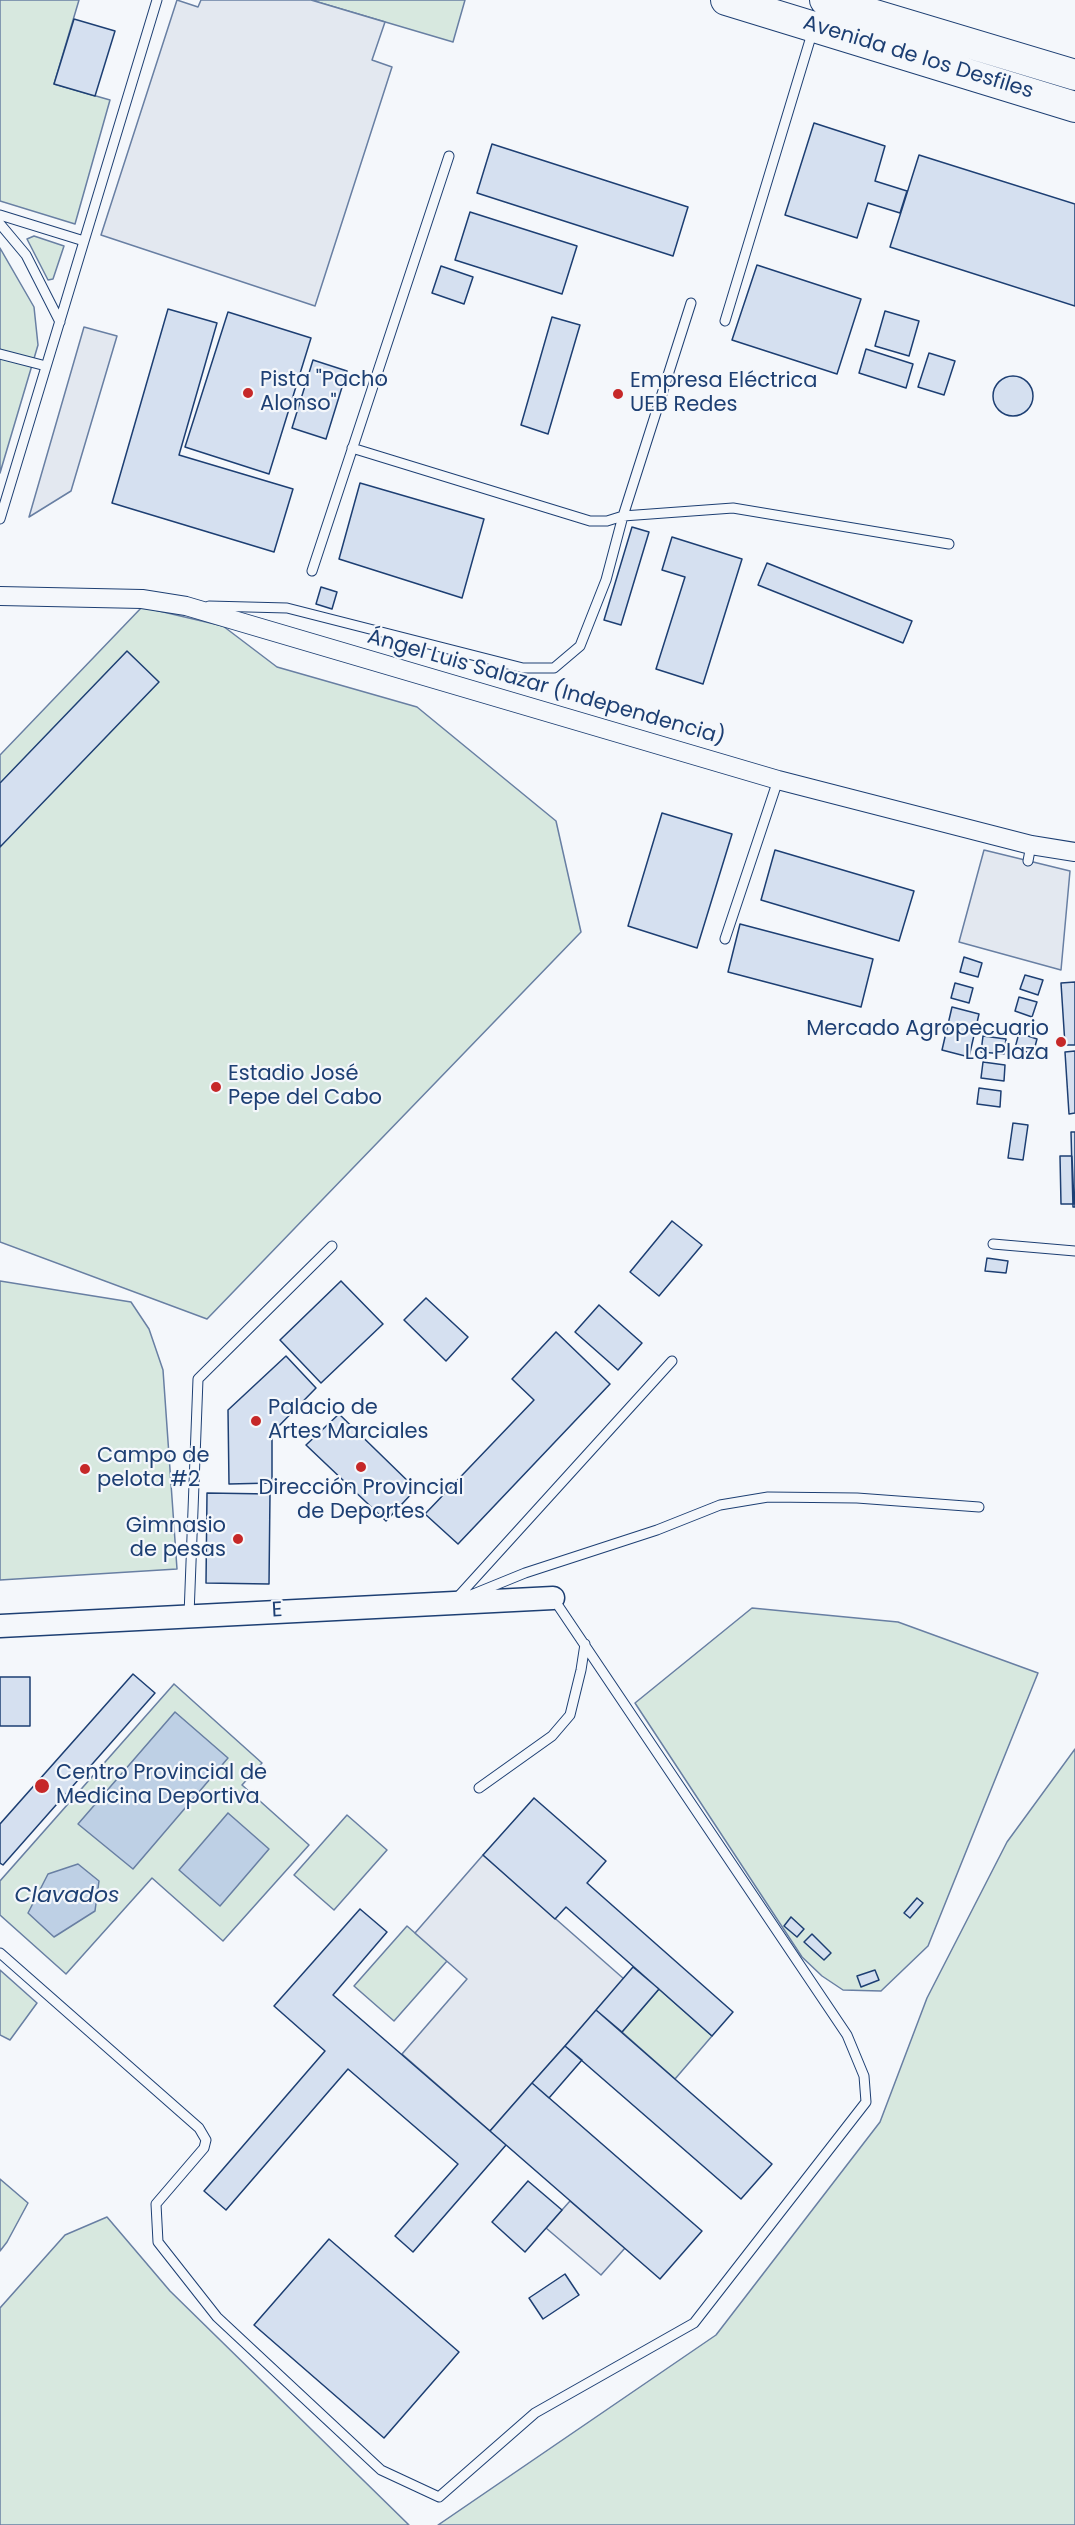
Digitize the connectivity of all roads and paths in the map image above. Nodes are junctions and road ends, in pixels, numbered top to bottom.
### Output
1 (157, 0) edge
2 (726, 0) edge
3 (820, 9) edge
4 (1075, 75) edge
5 (1075, 107) edge
6 (449, 156) dead end
7 (0, 215) edge
8 (0, 224) edge
9 (84, 241) junction
10 (691, 303) dead end
11 (724, 321) dead end
12 (60, 322) junction
13 (0, 354) edge
14 (46, 366) junction
15 (352, 448) junction
16 (623, 516) junction
17 (0, 519) edge
18 (949, 544) dead end
19 (312, 571) dead end
20 (0, 596) edge
21 (186, 606) junction
22 (778, 780) junction
23 (1075, 852) edge
24 (725, 939) dead end
25 (993, 1244) dead end
26 (332, 1246) dead end
27 (1075, 1251) edge
28 (672, 1361) dead end
29 (979, 1507) dead end
30 (553, 1598) joint
31 (453, 1602) junction
32 (189, 1616) junction
33 (0, 1626) edge
34 (585, 1644) junction
35 (479, 1788) dead end
36 (0, 1953) edge

1 - 9 lane
2 - 3 highway, Avenida de los Desfiles
3 - 4 highway, Avenida de los Desfiles
3 - 5 highway, Avenida de los Desfiles
3 - 11 lane
6 - 15 lane
7 - 9 lane
8 - 12 lane
9 - 12 lane
10 - 16 lane
12 - 14 lane
13 - 14 lane
14 - 17 lane
15 - 16 lane
15 - 19 lane
16 - 18 lane
16 - 21 lane
20 - 21 street, Ángel Luis Salazar (Independencia)
21 - 22 street, Ángel Luis Salazar (Independencia)
22 - 23 street, Ángel Luis Salazar (Independencia)
22 - 24 lane
25 - 27 lane
26 - 32 lane
28 - 31 lane
29 - 31 lane
30 - 31 street, E
30 - 34 lane
31 - 32 street, E
32 - 33 street, E
34 - 35 lane
34 - 36 lane

